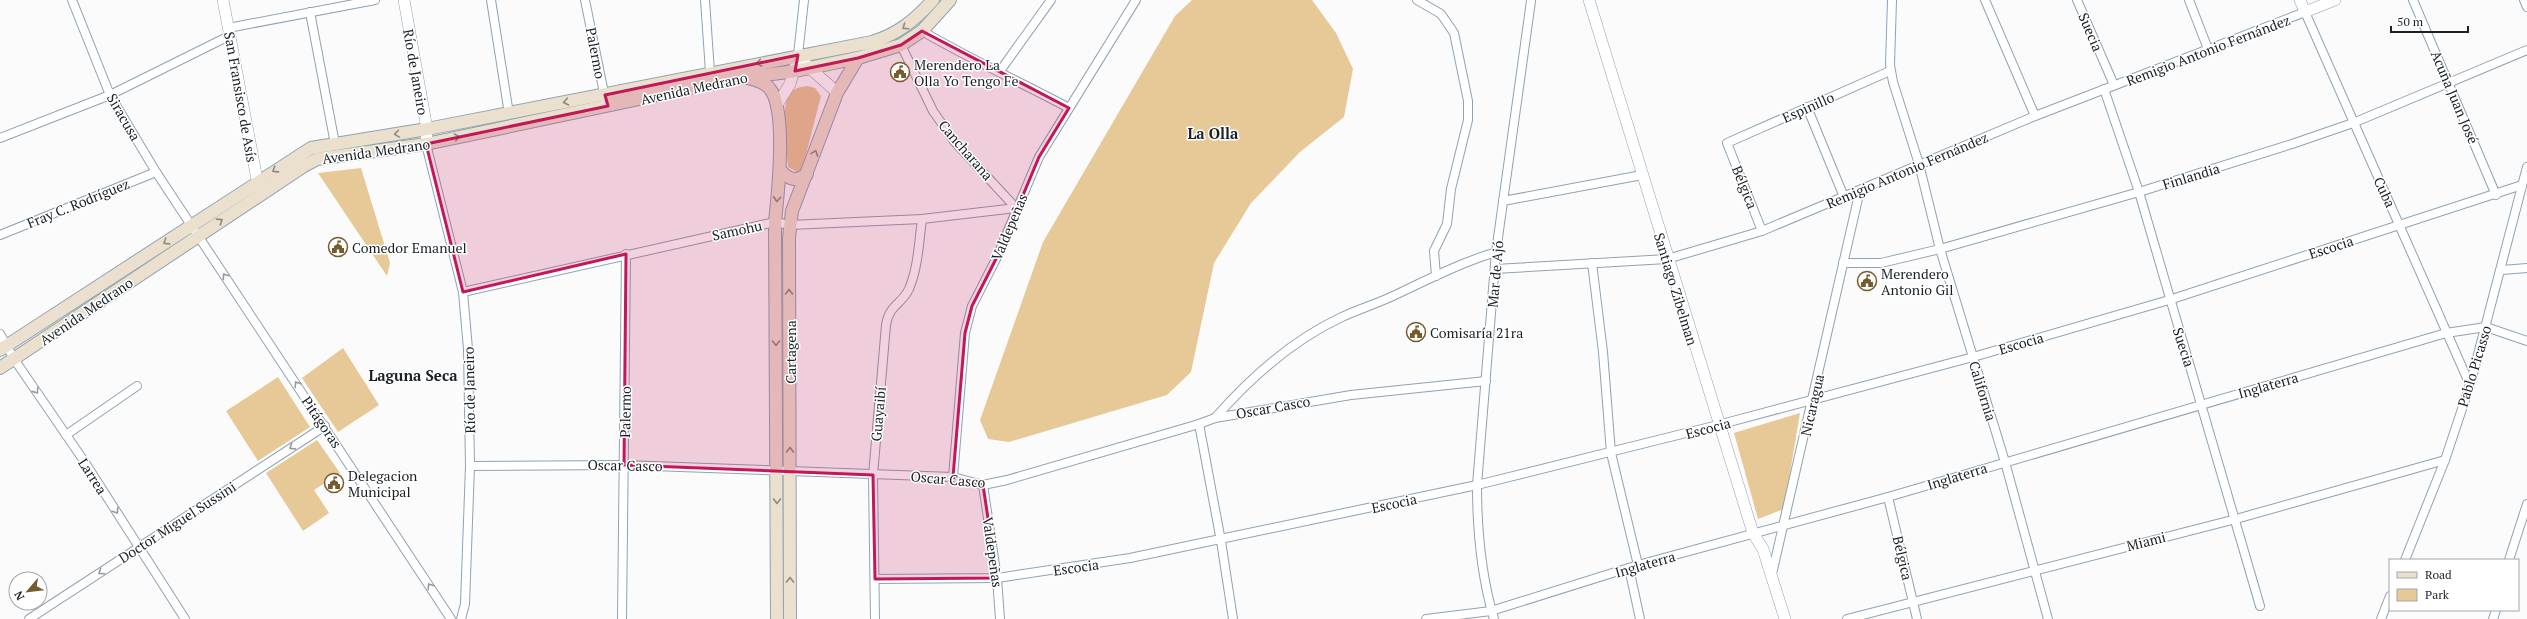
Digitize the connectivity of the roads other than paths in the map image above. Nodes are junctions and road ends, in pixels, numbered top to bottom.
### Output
1 (72, 0) edge
2 (223, 0) edge
3 (375, 0) edge
4 (404, 0) edge
5 (491, 0) edge
6 (585, 0) edge
7 (705, 0) edge
8 (804, 0) edge
9 (933, 0) edge
10 (950, 0) edge
11 (1051, 0) edge
12 (1136, 0) edge
13 (1417, 0) edge
14 (1589, 0) edge
15 (1892, 0) edge
16 (1985, 0) edge
17 (2077, 0) edge
18 (2189, 0) edge
19 (2300, 0) edge
20 (2335, 0) edge
21 (2413, 0) edge
22 (2524, 0) edge
23 (1531, 1) dead end
24 (2527, 7) edge
25 (310, 12) junction
26 (2305, 12) junction
27 (922, 31) junction
28 (229, 32) junction
29 (901, 45) junction
30 (2208, 49) junction
31 (2527, 50) edge
32 (798, 55) junction
33 (858, 58) junction
34 (808, 68) junction
35 (1890, 71) junction
36 (710, 72) junction
37 (795, 72) junction
38 (1000, 72) junction
39 (745, 77) junction
40 (2450, 82) junction
41 (2114, 85) junction
42 (2104, 89) junction
43 (837, 93) junction
44 (110, 95) junction
45 (606, 101) junction
46 (777, 105) junction
47 (1807, 107) junction
48 (1069, 108) junction
49 (509, 114) junction
50 (2035, 116) junction
51 (2353, 123) junction
52 (427, 130) junction
53 (0, 138) edge
54 (1727, 143) joint
55 (335, 144) junction
56 (426, 144) junction
57 (1919, 164) junction
58 (2527, 167) edge
59 (780, 170) junction
60 (156, 172) junction
61 (808, 174) junction
62 (1642, 175) junction
63 (256, 182) junction
64 (2522, 185) junction
65 (1860, 190) junction
66 (2139, 192) junction
67 (261, 194) junction
68 (2496, 195) junction
69 (1844, 197) junction
70 (1503, 201) junction
71 (1016, 208) junction
72 (922, 219) junction
73 (775, 222) junction
74 (2400, 224) junction
75 (790, 225) junction
76 (195, 230) junction
77 (1762, 231) junction
78 (0, 234) edge
79 (1940, 248) junction
80 (1496, 252) junction
81 (626, 254) junction
82 (1667, 259) junction
83 (1843, 263) junction
84 (1592, 264) junction
85 (2527, 268) edge
86 (1495, 269) junction
87 (2502, 270) junction
88 (1436, 276) junction
89 (463, 292) junction
90 (2169, 300) junction
91 (2486, 327) junction
92 (2446, 333) junction
93 (0, 334) edge
94 (2527, 341) edge
95 (3, 348) edge
96 (1973, 357) junction
97 (14, 359) junction
98 (0, 368) edge
99 (1486, 381) junction
100 (2470, 385) junction
101 (137, 386) dead end
102 (1813, 399) junction
103 (2203, 404) junction
104 (1215, 418) junction
105 (1200, 424) junction
106 (1718, 425) junction
107 (325, 426) junction
108 (66, 435) junction
109 (1611, 452) junction
110 (2444, 460) junction
111 (2005, 462) junction
112 (624, 464) junction
113 (470, 466) junction
114 (776, 470) junction
115 (790, 471) junction
116 (873, 475) junction
117 (953, 477) junction
118 (983, 485) junction
119 (1477, 486) junction
120 (1888, 497) junction
121 (2527, 504) edge
122 (2236, 519) junction
123 (1784, 527) junction
124 (1753, 533) junction
125 (1221, 541) junction
126 (139, 546) junction
127 (2405, 559) edge
128 (2509, 559) edge
129 (1638, 565) junction
130 (1629, 568) junction
131 (2035, 569) junction
132 (1772, 574) junction
133 (997, 578) junction
134 (875, 579) junction
135 (2389, 599) edge
136 (1913, 602) junction
137 (2260, 606) dead end
138 (1492, 615) edge
139 (29, 619) edge
140 (185, 619) edge
141 (451, 619) edge
142 (461, 619) edge
143 (622, 619) edge
144 (777, 619) edge
145 (790, 619) edge
146 (875, 619) edge
147 (1000, 619) edge
148 (1233, 619) edge
149 (1426, 619) edge
150 (1640, 619) edge
151 (1786, 619) edge
152 (1846, 619) edge
153 (1917, 619) edge
154 (2048, 619) edge
155 (2381, 619) edge

1 - 44 street, Siracusa
2 - 28 street, San Fransisco de Asís
3 - 25 street
4 - 52 street, Río de Janeiro
5 - 49 street
6 - 45 street, Palermo
7 - 36 street
8 - 32 street
9 -> 32 main road, Avenida Medrano
10 - 27 main road, Avenida Medrano
11 - 38 street
12 - 48 street, Valdepeñas
13 - 88 street
14 - 62 street, Santiago Zibelman
15 - 35 street
16 - 50 street
17 - 41 street, Suecia
18 - 30 street
19 - 26 street, Cuba
20 - 26 street
21 - 40 street, Acuña Juan José
22 - 24 street
23 - 70 street, Mar de Ajó
25 - 28 street
25 - 55 street
26 - 30 street, Remigio Antonio Fernández
26 - 51 street, Cuba
27 - 29 main road, Avenida Medrano
27 - 38 street
28 - 44 street
28 - 63 street, San Fransisco de Asís
29 - 33 main road, Avenida Medrano
29 - 71 street, Cancharana
30 - 41 street, Remigio Antonio Fernández
31 - 40 street, Finlandia
32 - 34 street
32 -> 36 main road, Avenida Medrano
32 - 37 street
33 - 34 main road, Avenida Medrano
33 - 43 main road, Cartagena
34 - 37 main road, Avenida Medrano
34 - 43 street
35 - 47 street, Espinillo
35 - 57 street
36 - 45 main road, Avenida Medrano
37 - 39 main road, Avenida Medrano
37 - 46 street
38 - 48 street
39 - 45 main road, Avenida Medrano
39 - 46 main road, Cartagena
40 - 51 street, Finlandia
40 - 68 street, Acuña Juan José
41 - 42 street, Remigio Antonio Fernández
42 - 50 street, Remigio Antonio Fernández
42 - 66 street, Suecia
61 -> 43 main road, Cartagena
44 - 53 street
44 - 60 street, Siracusa
45 -> 49 main road, Avenida Medrano
56 -> 45 main road, Avenida Medrano
46 - 59 main road, Cartagena
47 - 54 street, Espinillo
47 - 69 street
48 - 71 street, Valdepeñas
49 - 52 main road, Avenida Medrano
50 - 57 street, Remigio Antonio Fernández
51 - 66 street, Finlandia
51 - 74 street, Cuba
52 -> 55 main road, Avenida Medrano
52 - 56 street, Río de Janeiro
54 - 77 street, Bélgica
55 -> 63 main road, Avenida Medrano
56 - 67 main road, Avenida Medrano
56 - 89 street, Río de Janeiro
57 - 65 street, Remigio Antonio Fernández
57 - 79 street, California
58 - 64 street, Pablo Picasso
59 - 61 main road
59 -> 73 main road, Cartagena
60 - 76 street, Siracusa
60 - 78 street, Fray C. Rodríguez
61 - 75 main road, Cartagena
62 - 70 street
62 - 82 street, Santiago Zibelman
63 - 67 street, San Fransisco de Asís
63 - 76 main road, Avenida Medrano
64 - 68 street, Escocia
64 - 87 street, Pablo Picasso
65 - 69 street, Remigio Antonio Fernández
65 - 83 street, Nicaragua
66 - 79 street, Finlandia
66 - 90 street, Suecia
76 -> 67 main road, Avenida Medrano
68 - 74 street, Escocia
69 - 77 street, Remigio Antonio Fernández
70 - 80 street, Mar de Ajó
71 - 72 street, Samohu
71 - 117 street, Valdepeñas
72 - 75 street, Samohu
72 - 116 street, Guayaibí
73 - 75 street, Samohu
73 - 81 street, Samohu
73 -> 114 main road, Cartagena
74 - 90 street, Escocia
74 - 92 street, Cuba
115 -> 75 main road, Cartagena
76 -> 95 main road, Avenida Medrano
76 - 97 main road, Avenida Medrano
107 -> 76 street, Pitágoras
77 - 82 street, Remigio Antonio Fernández
79 - 83 street, Finlandia
79 - 96 street, California
80 - 86 street, Mar de Ajó
80 - 88 street
81 - 89 street, Samohu
81 - 112 street, Palermo
82 - 84 street, Remigio Antonio Fernández
82 - 106 street, Santiago Zibelman
83 - 102 street, Nicaragua
84 - 86 street, Remigio Antonio Fernández
84 - 109 street
85 - 87 street
86 - 99 street, Mar de Ajó
87 - 91 street, Pablo Picasso
88 - 104 street
89 - 113 street, Río de Janeiro
90 - 96 street, Escocia
90 - 103 street, Suecia
91 - 92 street, Inglaterra
91 - 94 street
91 - 100 street, Pablo Picasso
92 - 100 street, Cuba
92 - 103 street, Inglaterra
93 - 95 street, Larrea
95 - 97 street, Larrea
96 - 102 street, Escocia
96 - 111 street, California
97 - 98 main road, Avenida Medrano
97 -> 108 street, Larrea
99 - 104 street, Oscar Casco
99 - 119 street, Mar de Ajó
100 - 110 street, Pablo Picasso
101 - 108 street
102 - 106 street, Escocia
102 - 123 street, Nicaragua
103 - 111 street, Inglaterra
103 - 122 street, Suecia
104 - 105 street, Oscar Casco
105 - 118 street, Oscar Casco
105 - 125 street
106 - 109 street, Escocia
106 - 124 street, Santiago Zibelman
107 -> 126 street, Doctor Miguel Sussini
141 -> 107 street, Pitágoras
108 -> 126 street, Larrea
109 - 119 street, Escocia
109 - 129 street
110 - 122 street, Miami
110 - 127 street, Pablo Picasso
111 - 120 street, Inglaterra
111 - 131 street, California
112 - 113 street, Oscar Casco
112 - 114 street, Oscar Casco
112 - 143 street, Palermo
113 - 142 street, Río de Janeiro
114 - 115 street, Oscar Casco
114 -> 144 main road, Cartagena
115 - 116 street, Oscar Casco
145 -> 115 main road, Cartagena
116 - 117 street, Oscar Casco
116 - 134 street, Guayaibí
117 - 118 street, Oscar Casco
118 - 133 street, Valdepeñas
119 - 125 street, Escocia
119 - 138 street, Mar de Ajó
120 - 123 street, Inglaterra
120 - 136 street, Bélgica
121 - 128 street
122 - 131 street, Miami
122 - 137 street, Suecia
123 - 124 street, Inglaterra
123 - 132 street, Nicaragua
124 - 129 street, Inglaterra
124 - 132 street, Santiago Zibelman
125 - 133 street, Escocia
125 - 148 street
126 -> 139 street, Doctor Miguel Sussini
126 - 140 street, Larrea
129 - 130 street, Inglaterra
130 - 138 street, Inglaterra
130 - 150 street
131 - 136 street, Miami
131 - 154 street, California
132 - 151 street
133 - 134 street, Escocia
133 - 147 street, Valdepeñas
134 - 146 street, Guayaibí
135 - 155 street
136 - 152 street, Miami
136 - 153 street, Bélgica
138 - 149 street, Inglaterra

